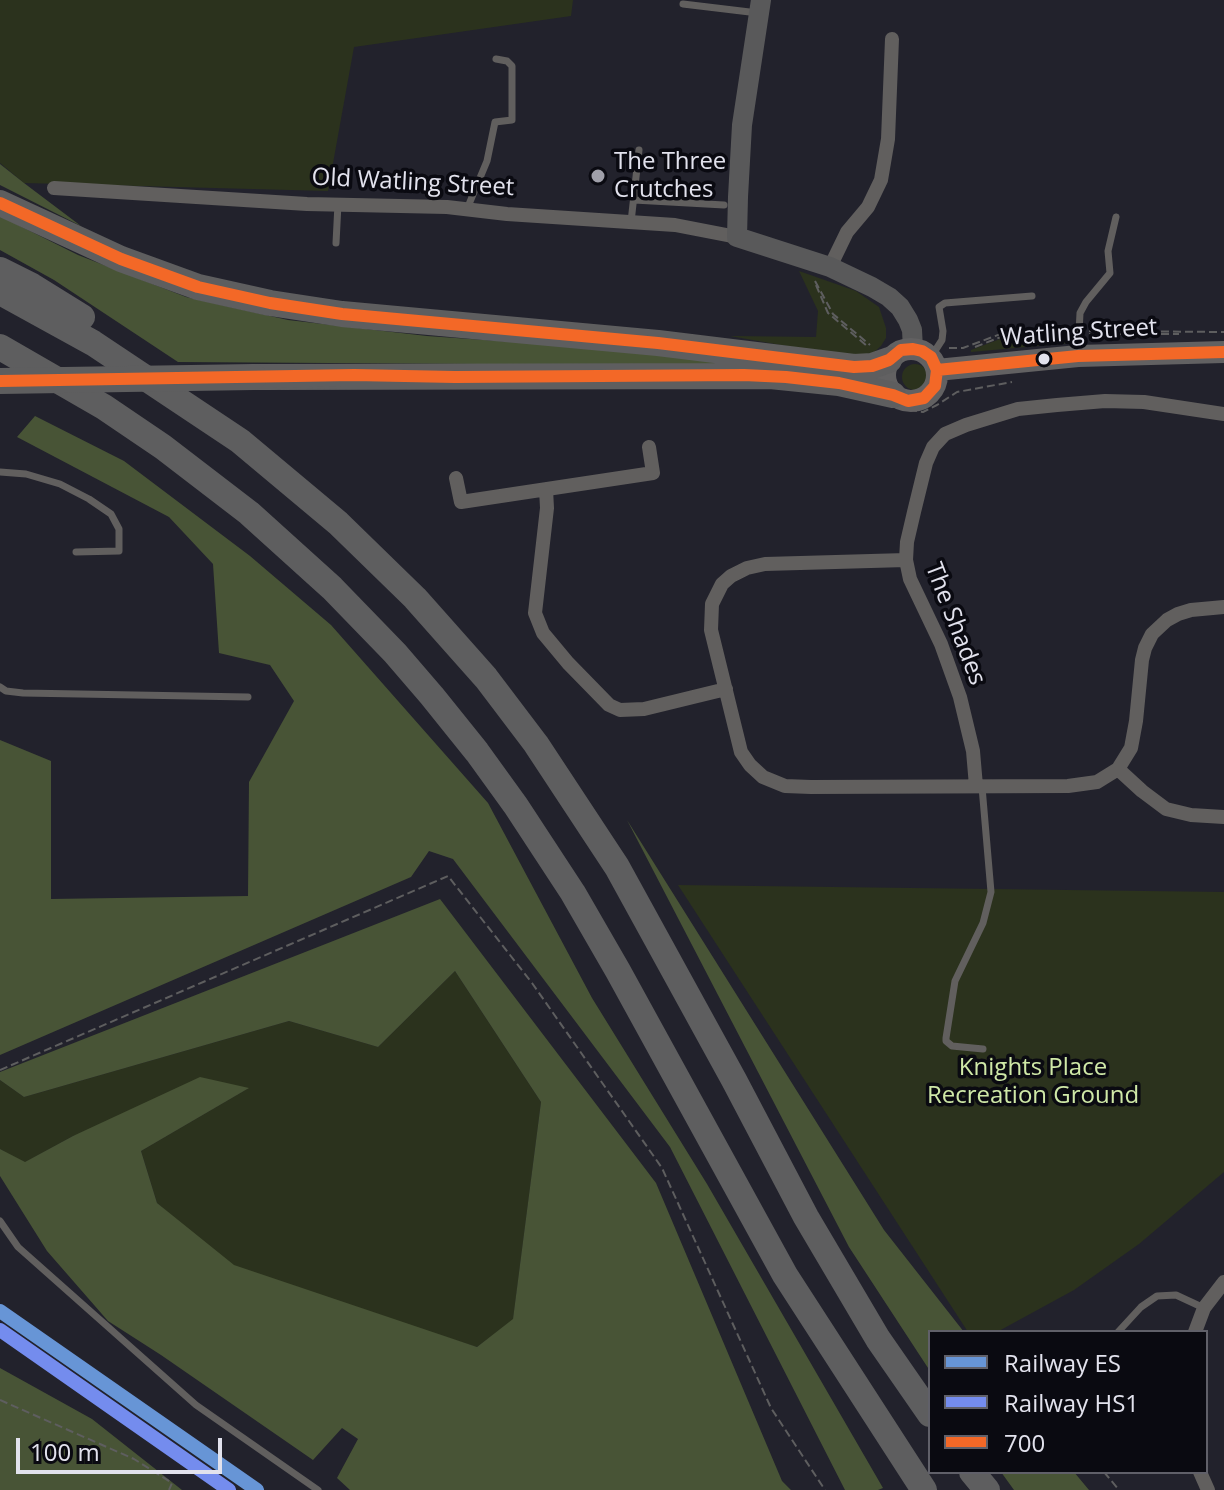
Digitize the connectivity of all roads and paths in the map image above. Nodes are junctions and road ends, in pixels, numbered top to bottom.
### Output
1 (683, 4) dead end
2 (761, 7) edge
3 (892, 39) dead end
4 (496, 59) dead end
5 (639, 150) dead end
6 (54, 188) dead end
7 (634, 200) junction
8 (0, 203) edge
9 (338, 204) junction
10 (724, 205) dead end
11 (467, 209) junction
12 (1116, 217) dead end
13 (631, 222) junction
14 (737, 237) junction
15 (336, 243) dead end
16 (830, 267) junction
17 (0, 270) edge
18 (814, 280) dead end
19 (0, 292) edge
20 (1032, 296) dead end
21 (0, 347) edge
22 (1224, 352) edge
23 (902, 356) junction
24 (1078, 356) junction
25 (0, 381) edge
26 (974, 388) dead end
27 (899, 402) junction
28 (1224, 414) edge
29 (240, 441) junction
30 (649, 447) dead end
31 (0, 472) edge
32 (456, 478) dead end
33 (546, 489) junction
34 (76, 552) dead end
35 (906, 560) junction
36 (1224, 607) edge
37 (0, 687) edge
38 (726, 689) junction
39 (248, 697) dead end
40 (1118, 769) junction
41 (979, 786) junction
42 (1224, 817) edge
43 (983, 1049) dead end
44 (0, 1070) edge
45 (0, 1221) edge
46 (1224, 1282) edge
47 (1204, 1308) junction
48 (1120, 1330) edge
49 (1196, 1330) edge
50 (0, 1400) edge
51 (928, 1411) edge
52 (974, 1474) edge
53 (1106, 1474) edge
54 (169, 1490) edge
55 (318, 1490) edge
56 (825, 1490) edge
57 (924, 1490) edge
58 (987, 1490) edge
59 (1119, 1490) edge

1 - 2 lane
2 - 14 street
3 - 16 street
4 - 11 lane
5 - 7 lane
6 - 9 street, Old Watling Street
7 - 10 lane
7 - 13 lane
8 - 23 highway
9 - 11 street, Old Watling Street
9 - 15 lane
11 - 13 street, Old Watling Street
12 - 24 lane
13 - 14 street, Old Watling Street
14 - 16 street, Old Watling Street
16 - 23 street, Old Watling Street
17 - 29 highway
18 - 23 path
19 - 29 highway
20 - 23 lane
21 - 57 highway
22 - 24 main road, Watling Street
23 - 24 main road, Watling Street
23 - 27 main road
23 - 27 main road
25 - 27 highway, bridge
26 - 27 path
28 - 35 street, The Shades
29 - 51 highway
30 - 33 street
31 - 34 lane
32 - 33 street
33 - 38 street
35 - 38 street
35 - 41 street, The Shades
36 - 40 street
37 - 39 lane
38 - 41 street
40 - 41 street
40 - 42 street
41 - 43 lane
44 - 56 path
45 - 55 lane
46 - 47 street
47 - 48 lane
47 - 49 street
50 - 54 path
52 - 58 highway
53 - 59 path

